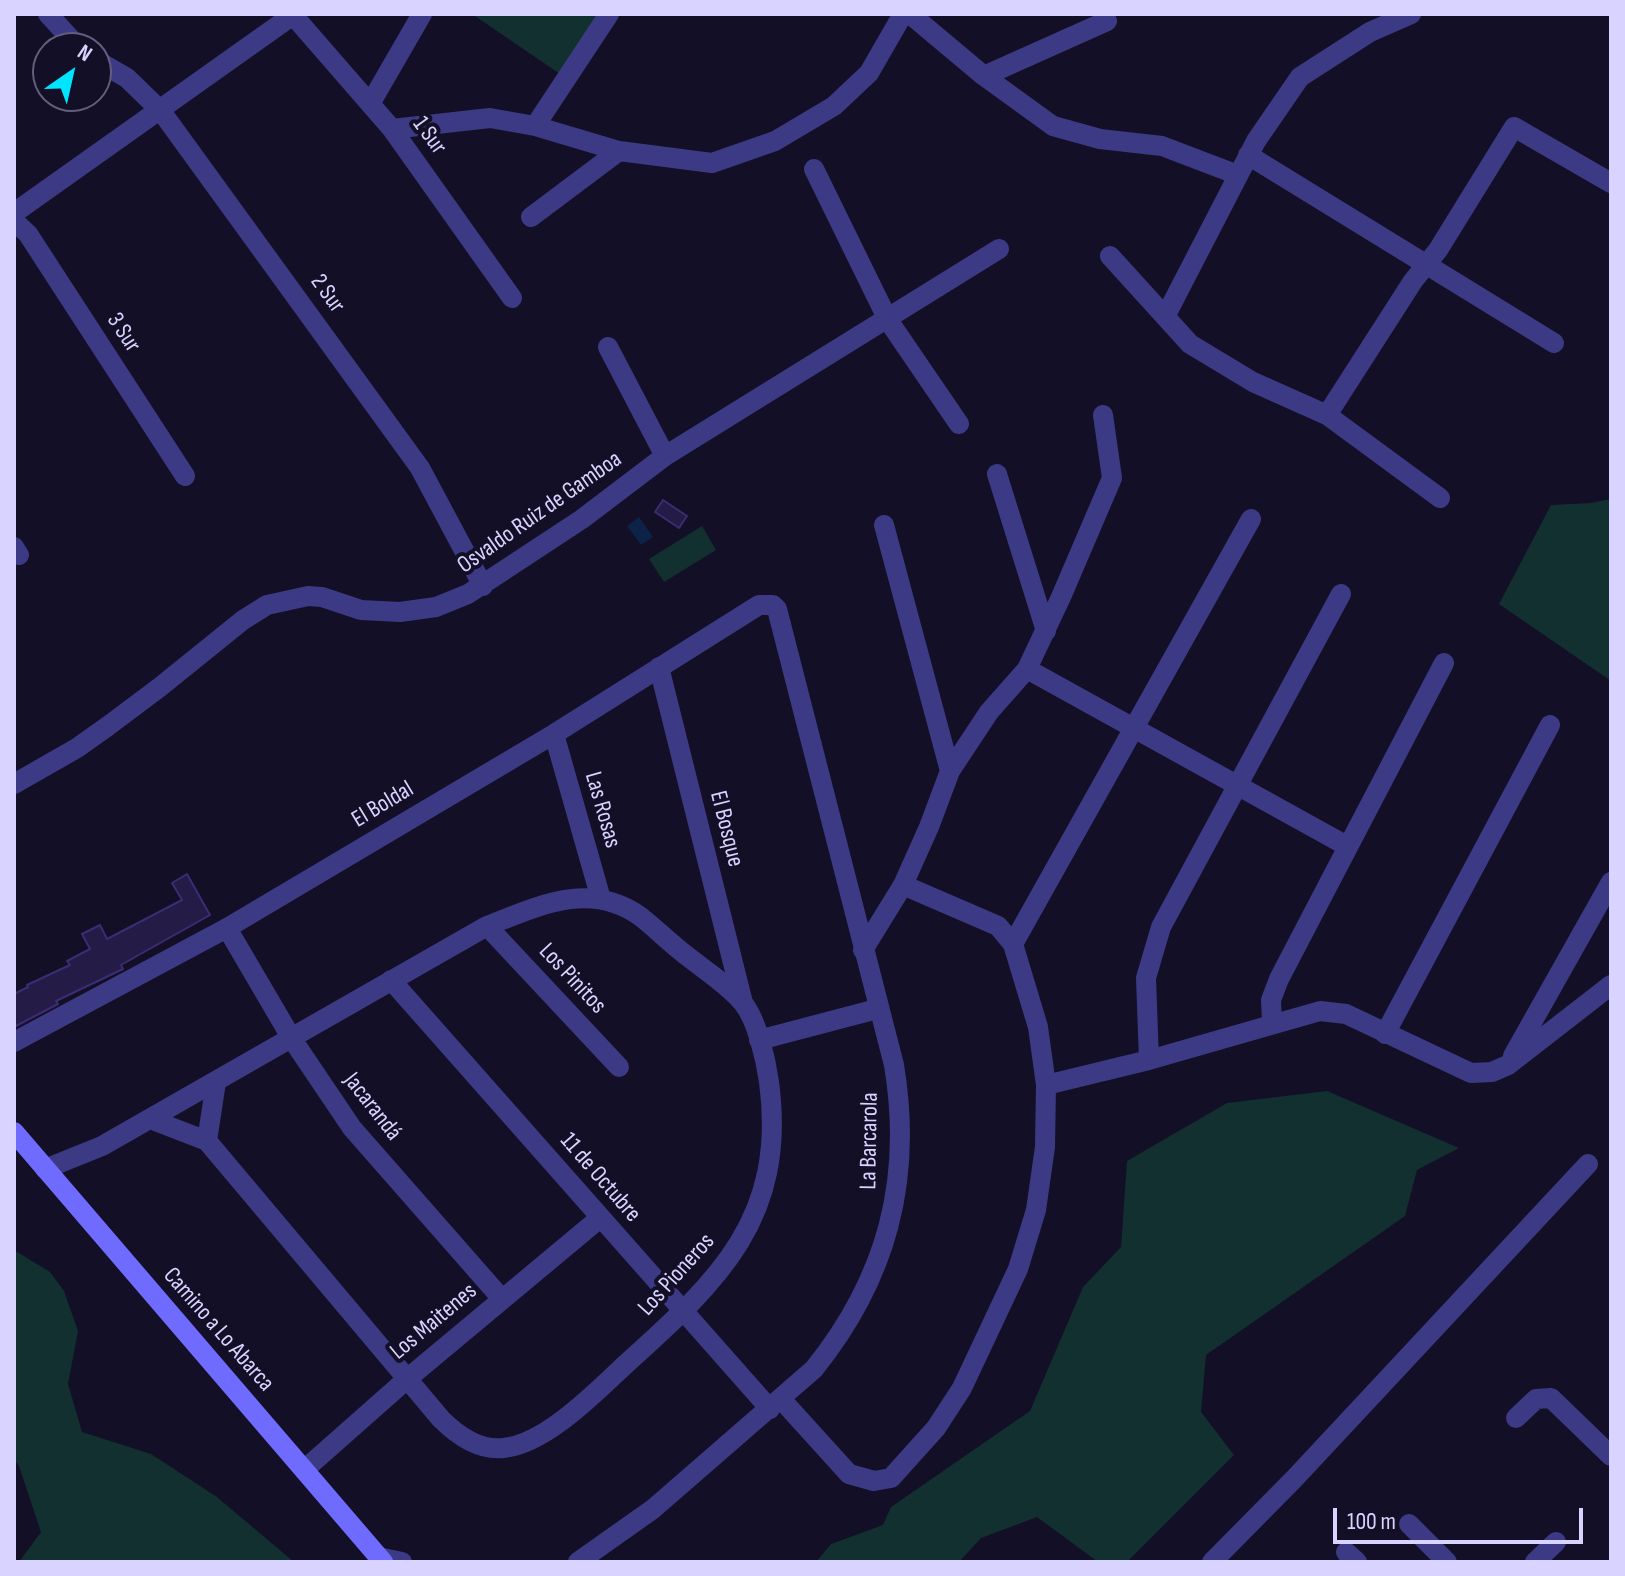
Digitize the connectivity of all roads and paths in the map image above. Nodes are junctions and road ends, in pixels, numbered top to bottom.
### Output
1 (48, 14) edge
2 (292, 14) edge
3 (422, 14) edge
4 (609, 14) edge
5 (903, 14) edge
6 (910, 14) edge
7 (1411, 14) edge
8 (1107, 21) dead end
9 (64, 32) edge
10 (112, 69) edge
11 (984, 76) junction
12 (370, 104) junction
13 (161, 111) junction
14 (535, 126) junction
15 (392, 129) junction
16 (619, 151) junction
17 (1248, 155) junction
18 (814, 169) dead end
19 (1238, 175) junction
20 (1611, 183) edge
21 (14, 213) edge
22 (531, 217) dead end
23 (14, 221) edge
24 (999, 249) dead end
25 (1110, 256) dead end
26 (1425, 266) junction
27 (512, 298) dead end
28 (1166, 315) junction
29 (888, 320) junction
30 (1554, 343) dead end
31 (608, 347) dead end
32 (1103, 415) dead end
33 (1327, 415) junction
34 (959, 424) dead end
35 (665, 456) junction
36 (997, 474) dead end
37 (185, 476) dead end
38 (1440, 498) dead end
39 (1251, 519) dead end
40 (884, 525) dead end
41 (483, 586) junction
42 (1341, 594) dead end
43 (773, 605) joint
44 (1046, 631) junction
45 (1444, 663) dead end
46 (659, 667) junction
47 (1027, 669) junction
48 (1550, 725) dead end
49 (1135, 729) junction
50 (554, 734) junction
51 (950, 771) junction
52 (14, 784) edge
53 (1237, 785) junction
54 (1347, 846) junction
55 (1611, 882) edge
56 (903, 885) junction
57 (601, 899) junction
58 (487, 926) junction
59 (227, 928) junction
60 (1013, 944) junction
61 (863, 950) junction
62 (391, 980) junction
63 (1611, 985) edge
64 (743, 1003) junction
65 (877, 1009) junction
66 (1272, 1023) junction
67 (1385, 1034) junction
68 (292, 1039) junction
69 (759, 1040) junction
70 (14, 1042) edge
71 (1149, 1060) junction
72 (1508, 1065) junction
73 (619, 1067) dead end
74 (216, 1082) junction
75 (1046, 1085) junction
76 (150, 1119) junction
77 (14, 1132) edge
78 (207, 1141) junction
79 (1588, 1164) dead end
80 (45, 1169) junction
81 (600, 1218) junction
82 (502, 1299) junction
83 (684, 1311) junction
84 (407, 1379) junction
85 (776, 1404) junction
86 (1516, 1418) dead end
87 (1611, 1456) edge
88 (304, 1470) junction
89 (1409, 1524) dead end
90 (1556, 1542) dead end
91 (380, 1559) edge
92 (402, 1562) edge
93 (578, 1562) edge
94 (1212, 1562) edge
95 (1447, 1562) edge
96 (1535, 1562) edge

1 - 9 street
2 - 12 street, 1 Sur
2 - 13 street
3 - 12 street
4 - 14 street
5 - 16 street
6 - 11 street
7 - 17 street
8 - 11 street
10 - 13 street, 2 Sur
11 - 19 street
12 - 15 street, 1 Sur
13 - 21 street
13 - 41 street, 2 Sur
14 - 15 street
14 - 16 street
15 - 27 street, 1 Sur
16 - 22 street
17 - 19 street
17 - 26 street
18 - 29 street
19 - 28 street
20 - 26 street
23 - 37 street, 3 Sur
24 - 29 street, Osvaldo Ruiz de Gamboa
25 - 28 street
26 - 30 street
26 - 33 street
28 - 33 street
29 - 34 street
29 - 35 street, Osvaldo Ruiz de Gamboa
31 - 35 street
32 - 44 street
33 - 38 street
35 - 41 street, Osvaldo Ruiz de Gamboa
36 - 44 street
39 - 49 street
40 - 51 street
41 - 52 street, Osvaldo Ruiz de Gamboa
42 - 53 street
43 - 46 street, El Boldal
43 - 61 street, La Barcarola
44 - 47 street
45 - 54 street
46 - 50 street, El Boldal
46 - 64 street, El Bosque
47 - 49 street
47 - 51 street
48 - 67 street
49 - 53 street
49 - 60 street
50 - 57 street, Las Rosas
50 - 59 street, El Boldal
51 - 56 street
53 - 54 street
53 - 71 street
54 - 66 street
55 - 72 street
56 - 60 street
56 - 61 street
57 - 58 street, Los Pioneros
57 - 64 street, Los Pioneros
58 - 62 street, Los Pioneros
58 - 73 street, Los Pinitos
59 - 68 street, Jacarandá
59 - 70 street, El Boldal
60 - 75 street, 11 de Octubre
61 - 65 street, La Barcarola
62 - 68 street, Los Pioneros
62 - 81 street, 11 de Octubre
63 - 72 street
64 - 69 street, Los Pioneros
65 - 69 street
65 - 85 street, La Barcarola
66 - 67 street
66 - 71 street
67 - 72 street
68 - 74 street, Los Pioneros
68 - 82 street, Jacarandá
69 - 83 street, Los Pioneros
71 - 75 street
74 - 76 street, Los Pioneros
74 - 78 street
75 - 85 street, 11 de Octubre
76 - 78 street, Los Pioneros
76 - 80 street, Los Pioneros
77 - 80 main road, Camino a Lo Abarca
78 - 84 street, Los Pioneros
79 - 94 street
80 - 88 main road, Camino a Lo Abarca
81 - 82 street, Los Maitenes
81 - 83 street, 11 de Octubre
82 - 84 street, Los Maitenes
83 - 84 street, Los Pioneros
83 - 85 street, 11 de Octubre
84 - 88 street, Los Maitenes
85 - 93 street, La Barcarola
86 - 87 street
88 - 91 main road, Camino a Lo Abarca
89 - 95 street
90 - 96 street
91 - 92 street

